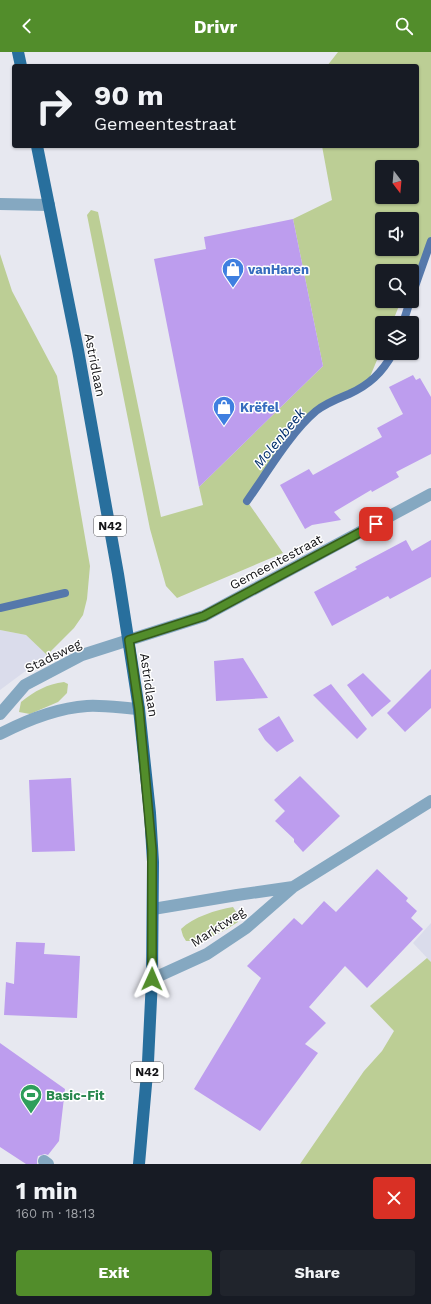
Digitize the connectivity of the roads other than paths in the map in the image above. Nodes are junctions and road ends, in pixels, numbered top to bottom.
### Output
1 (18, 52) edge
2 (21, 64) edge
3 (37, 148) edge
4 (0, 204) edge
5 (49, 205) junction
6 (431, 494) edge
7 (129, 640) junction
8 (139, 709) junction
9 (0, 714) edge
10 (0, 734) edge
11 (431, 801) edge
12 (293, 887) junction
13 (153, 910) junction
14 (152, 979) junction
15 (139, 1164) edge

1 - 2 main road
3 - 5 main road, Astridlaan / N42
4 - 5 street
5 - 7 main road, Astridlaan / N42
6 - 7 street, Gemeentestraat
7 - 8 main road, Astridlaan / N42
7 - 9 street, Stadsweg
8 - 10 street
8 - 13 main road, Astridlaan / N42
11 - 12 street, Marktweg
12 - 13 street, Marktweg
12 - 14 street, Marktweg
13 - 14 main road, Astridlaan / N42
14 - 15 main road, Astridlaan / N42

